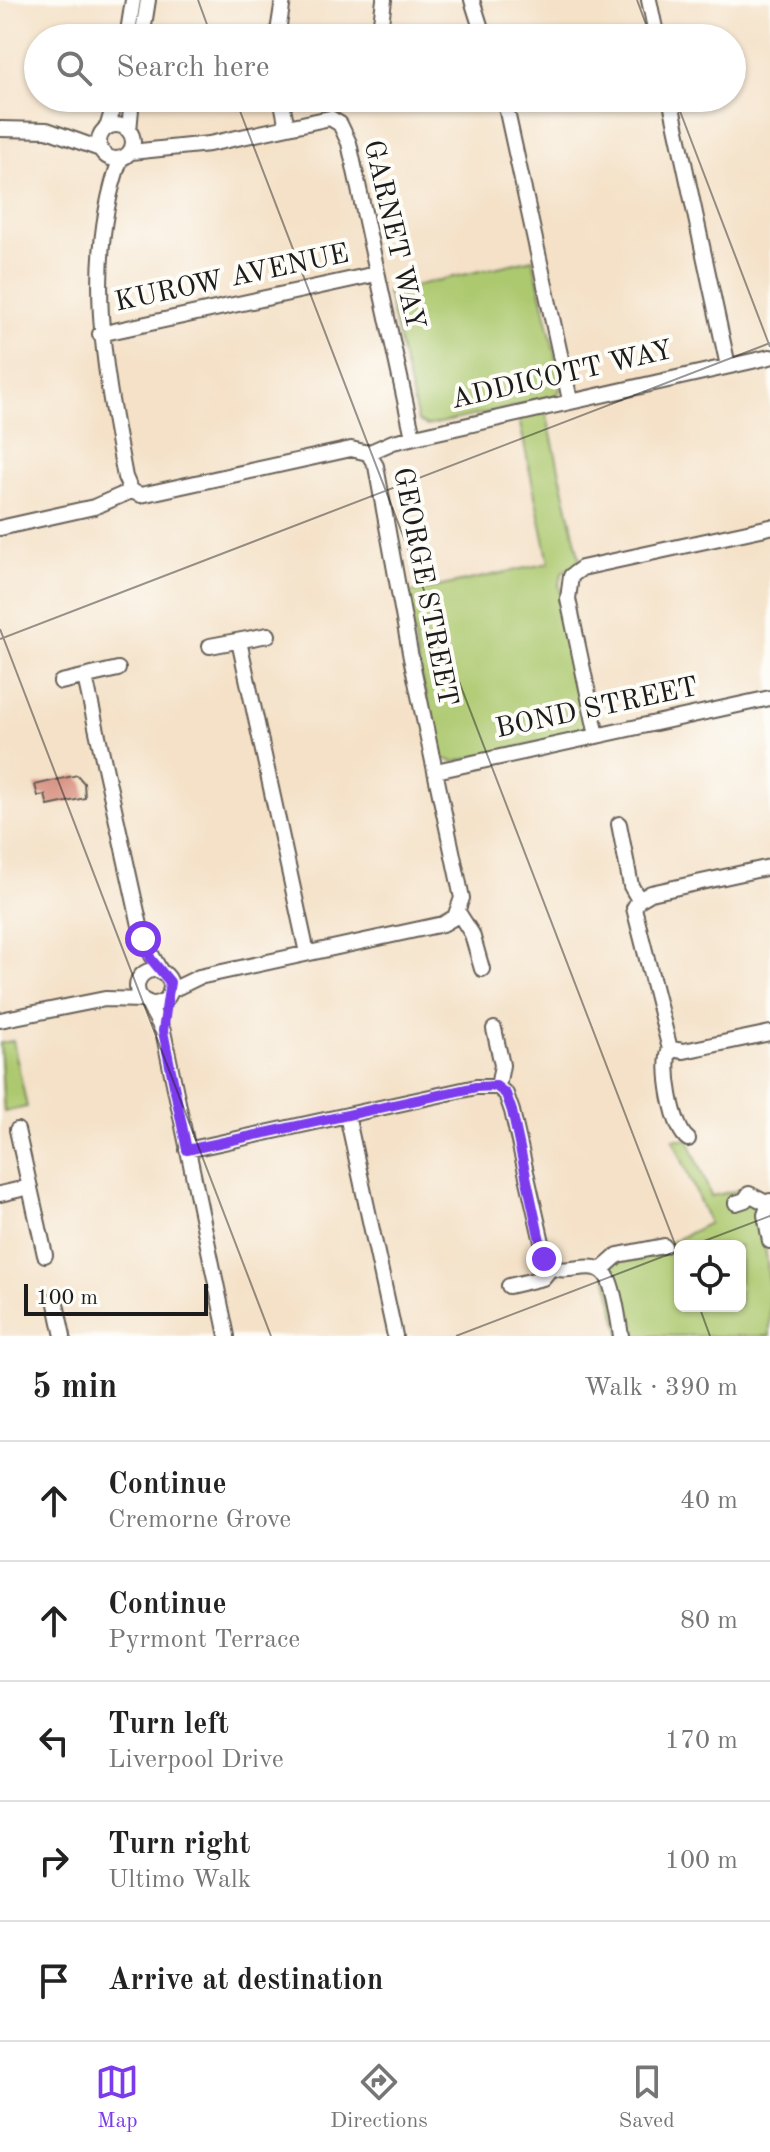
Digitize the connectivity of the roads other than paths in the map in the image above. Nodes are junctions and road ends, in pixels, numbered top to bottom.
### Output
1 (133, 0) edge
2 (148, 0) edge
3 (283, 0) edge
4 (384, 0) edge
5 (472, 0) edge
6 (649, 0) edge
7 (129, 24) edge
8 (144, 24) edge
9 (279, 24) edge
10 (381, 24) edge
11 (480, 24) edge
12 (654, 24) edge
13 (111, 112) edge
14 (132, 112) edge
15 (284, 112) edge
16 (507, 112) edge
17 (673, 112) edge
18 (287, 127) junction
19 (0, 129) edge
20 (104, 130) junction
21 (131, 133) junction
22 (67, 135) junction
23 (166, 148) junction
24 (115, 155) junction
25 (376, 274) junction
26 (100, 334) junction
27 (770, 357) edge
28 (728, 366) junction
29 (570, 400) junction
30 (413, 437) junction
31 (368, 453) junction
32 (131, 491) junction
33 (770, 527) edge
34 (0, 528) edge
35 (268, 635) dead end
36 (239, 641) junction
37 (210, 646) dead end
38 (118, 669) dead end
39 (85, 677) junction
40 (61, 682) dead end
41 (770, 698) edge
42 (597, 736) junction
43 (436, 771) junction
44 (619, 824) dead end
45 (770, 867) edge
46 (639, 900) junction
47 (458, 912) junction
48 (143, 939) junction
49 (307, 953) junction
50 (482, 969) dead end
51 (163, 973) junction
52 (142, 974) junction
53 (199, 977) junction
54 (169, 994) junction
55 (105, 999) junction
56 (145, 1001) junction
57 (0, 1020) edge
58 (494, 1029) dead end
59 (163, 1031) junction
60 (770, 1033) edge
61 (670, 1049) junction
62 (498, 1087) junction
63 (347, 1115) junction
64 (17, 1130) dead end
65 (688, 1139) dead end
66 (187, 1150) junction
67 (30, 1187) junction
68 (0, 1194) edge
69 (736, 1203) dead end
70 (769, 1203) edge
71 (770, 1241) edge
72 (664, 1246) dead end
73 (45, 1255) dead end
74 (551, 1268) junction
75 (601, 1270) junction
76 (509, 1286) dead end
77 (55, 1299) dead end
78 (63, 1336) edge
79 (227, 1336) edge
80 (395, 1336) edge
81 (621, 1336) edge

1 - 7 street
2 - 8 street
3 - 9 street
4 - 10 street
5 - 11 street
6 - 12 street
13 - 20 street
14 - 21 street
15 - 18 street
16 - 29 street
17 - 28 street
18 - 23 street, GARNET WAY
18 - 25 street, GARNET WAY
19 - 22 street
20 - 21 street, GARNET WAY
20 - 22 street, GARNET WAY
20 - 24 street
21 - 23 street, GARNET WAY
21 - 24 street
22 - 24 street
23 - 24 street, GARNET WAY
24 - 26 street
25 - 26 street, KUROW AVENUE
25 - 30 street, GARNET WAY
26 - 32 street
27 - 28 street, ADDICOTT WAY
28 - 29 street, ADDICOTT WAY
29 - 30 street, ADDICOTT WAY
30 - 31 street, ADDICOTT WAY
31 - 32 street, GEORGE STREET
31 - 43 street, GEORGE STREET
32 - 34 street
33 - 42 street
35 - 36 street
36 - 37 street
36 - 49 street
38 - 39 street
39 - 40 street
39 - 48 street
41 - 42 street, BOND STREET
42 - 43 street, BOND STREET
43 - 47 street, GEORGE STREET
44 - 46 street
45 - 46 street
46 - 61 street
47 - 49 street
47 - 50 street
48 - 51 street
48 - 52 street
49 - 53 street
51 - 52 street
51 - 53 street
51 - 54 street
52 - 55 street
52 - 56 street
53 - 54 street
54 - 56 street
54 - 59 street
55 - 56 street
55 - 57 street
56 - 59 street
58 - 62 street
59 - 66 street
60 - 61 street
61 - 65 street
62 - 63 street
62 - 74 street
63 - 66 street
63 - 80 street
64 - 67 street
66 - 79 street
67 - 68 street
67 - 73 street
69 - 70 street
70 - 71 street
72 - 75 street
74 - 75 street
74 - 76 street
75 - 81 street
77 - 78 street

